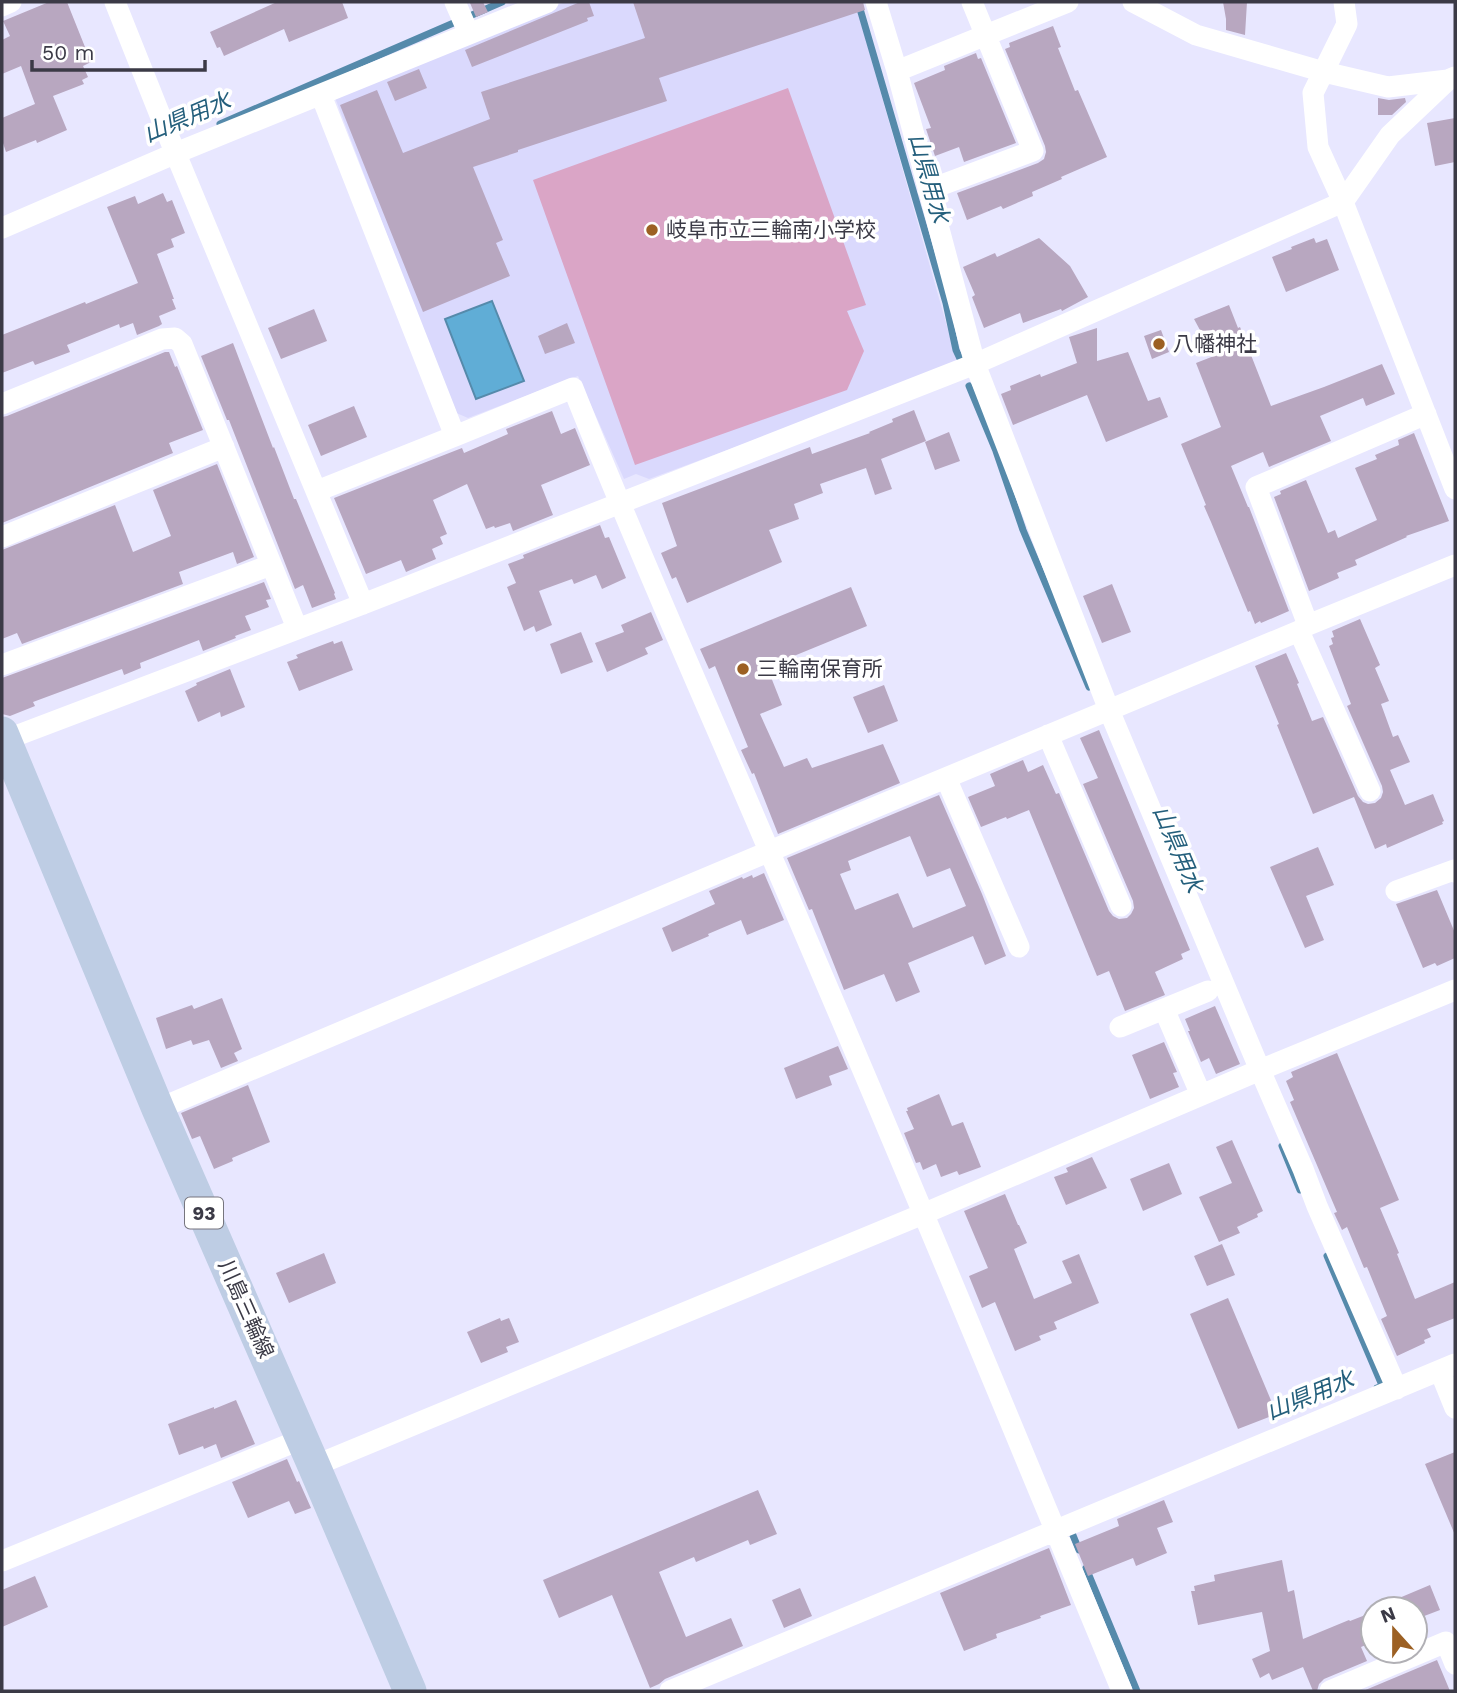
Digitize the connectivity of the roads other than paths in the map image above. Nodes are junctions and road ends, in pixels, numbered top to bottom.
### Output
1 (11, 2) edge
2 (115, 2) edge
3 (455, 2) edge
4 (548, 2) edge
5 (876, 2) edge
6 (972, 2) edge
7 (1068, 2) edge
8 (1133, 2) edge
9 (1344, 2) edge
10 (2, 6) edge
11 (469, 34) junction
12 (986, 35) junction
13 (897, 71) junction
14 (1324, 72) junction
15 (1452, 78) edge
16 (321, 94) junction
17 (173, 145) junction
18 (928, 190) junction
19 (1343, 202) junction
20 (2, 228) edge
21 (975, 364) junction
22 (2, 404) edge
23 (1426, 414) junction
24 (455, 436) junction
25 (224, 447) junction
26 (1455, 489) edge
27 (317, 491) junction
28 (619, 503) junction
29 (2, 537) edge
30 (271, 565) junction
31 (1455, 565) edge
32 (363, 604) junction
33 (297, 628) junction
34 (1304, 628) junction
35 (2, 665) edge
36 (1109, 710) junction
37 (3, 736) edge
38 (1048, 736) junction
39 (946, 778) junction
40 (1370, 791) dead end
41 (770, 851) junction
42 (1455, 872) edge
43 (1396, 891) dead end
44 (1121, 906) dead end
45 (1019, 947) dead end
46 (1455, 990) edge
47 (1208, 991) dead end
48 (1164, 1009) junction
49 (1120, 1027) dead end
50 (1259, 1070) junction
51 (1201, 1095) junction
52 (158, 1109) junction
53 (923, 1214) junction
54 (1447, 1368) edge
55 (1397, 1389) junction
56 (1455, 1408) edge
57 (308, 1452) junction
58 (1056, 1531) junction
59 (2, 1562) edge
60 (1455, 1664) edge
61 (410, 1691) edge
62 (670, 1691) edge
63 (1122, 1691) edge
64 (1330, 1691) edge

1 - 10 street
2 - 17 street
3 - 11 street
4 - 11 street
5 - 13 street
6 - 12 street
7 - 12 street
8 - 14 street
9 - 14 street
11 - 16 street
12 - 13 street
12 - 18 street
13 - 18 street
14 - 15 street
14 - 19 street
15 - 19 street
16 - 17 street
16 - 24 street
17 - 20 street
17 - 27 street
18 - 21 street
19 - 21 street
19 - 23 street
21 - 28 street
21 - 36 street
22 - 25 street
23 - 26 street
23 - 34 street
24 - 27 street
24 - 28 street
25 - 29 street
25 - 30 street
27 - 32 street
28 - 32 street
28 - 41 street
30 - 33 street
30 - 35 street
31 - 34 street
32 - 33 street
33 - 37 street
34 - 36 street
34 - 40 street
36 - 38 street
36 - 50 street
37 - 52 main road, 川島三輪線 / 93
38 - 39 street
38 - 44 street
39 - 41 street
39 - 45 street
41 - 52 street
41 - 53 street
42 - 43 street
46 - 50 street
47 - 48 street
48 - 49 street
48 - 51 street
50 - 51 street
50 - 55 street
51 - 53 street
52 - 57 main road, 川島三輪線 / 93
53 - 57 street
53 - 58 street
54 - 55 street
54 - 56 street
55 - 58 street
57 - 59 street
57 - 61 main road, 川島三輪線 / 93
58 - 62 street
58 - 63 street
60 - 64 street

